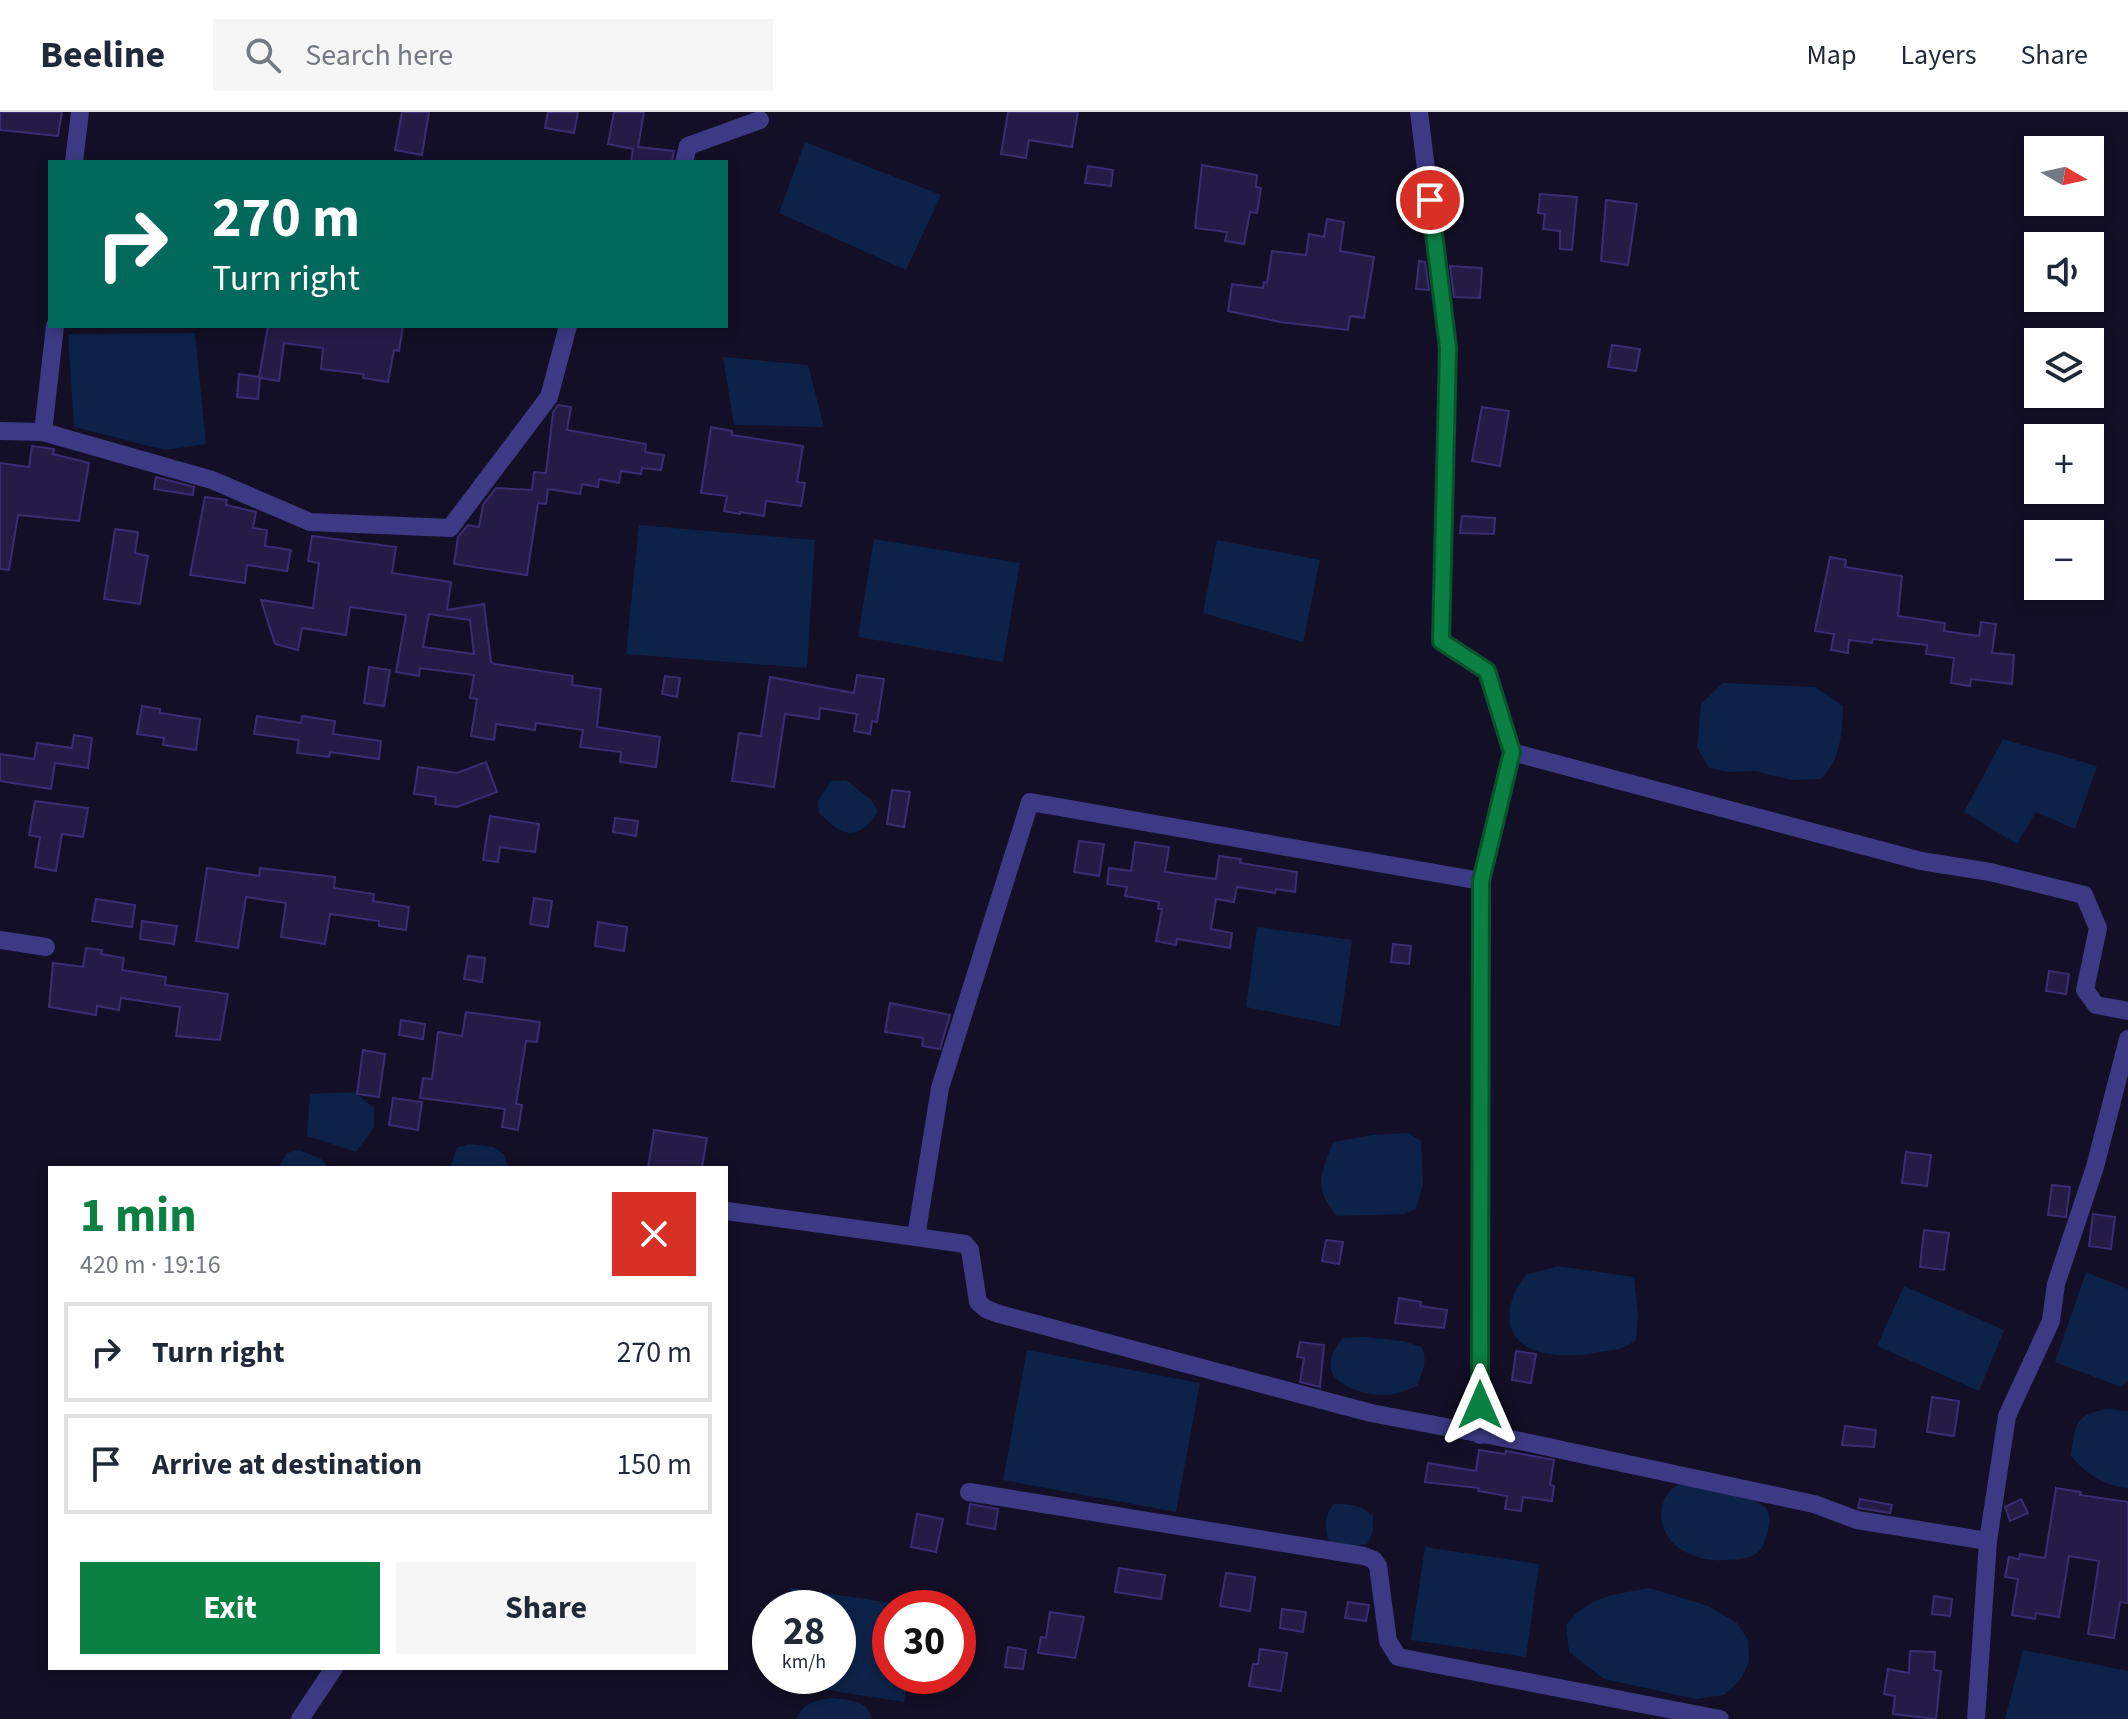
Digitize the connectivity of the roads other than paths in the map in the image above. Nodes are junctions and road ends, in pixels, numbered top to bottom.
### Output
1 (80, 112) edge
2 (1419, 112) edge
3 (760, 120) dead end
4 (74, 160) edge
5 (684, 160) edge
6 (55, 328) edge
7 (567, 328) edge
8 (0, 431) edge
9 (43, 432) junction
10 (1512, 752) junction
11 (1481, 881) junction
12 (0, 940) edge
13 (46, 947) dead end
14 (2128, 1011) edge
15 (2128, 1039) edge
16 (728, 1211) edge
17 (916, 1237) junction
18 (1480, 1435) junction
19 (969, 1492) dead end
20 (1988, 1541) junction
21 (333, 1670) edge
22 (300, 1719) edge
23 (1720, 1719) edge
24 (1976, 1719) edge

1 - 4 street
2 - 10 street
3 - 5 street
6 - 9 street
7 - 9 street
8 - 9 street
10 - 11 street
10 - 14 street
11 - 17 street
11 - 18 street
12 - 13 street
15 - 20 street
16 - 17 street
17 - 18 street
18 - 20 street
19 - 23 street
20 - 24 street
21 - 22 street

